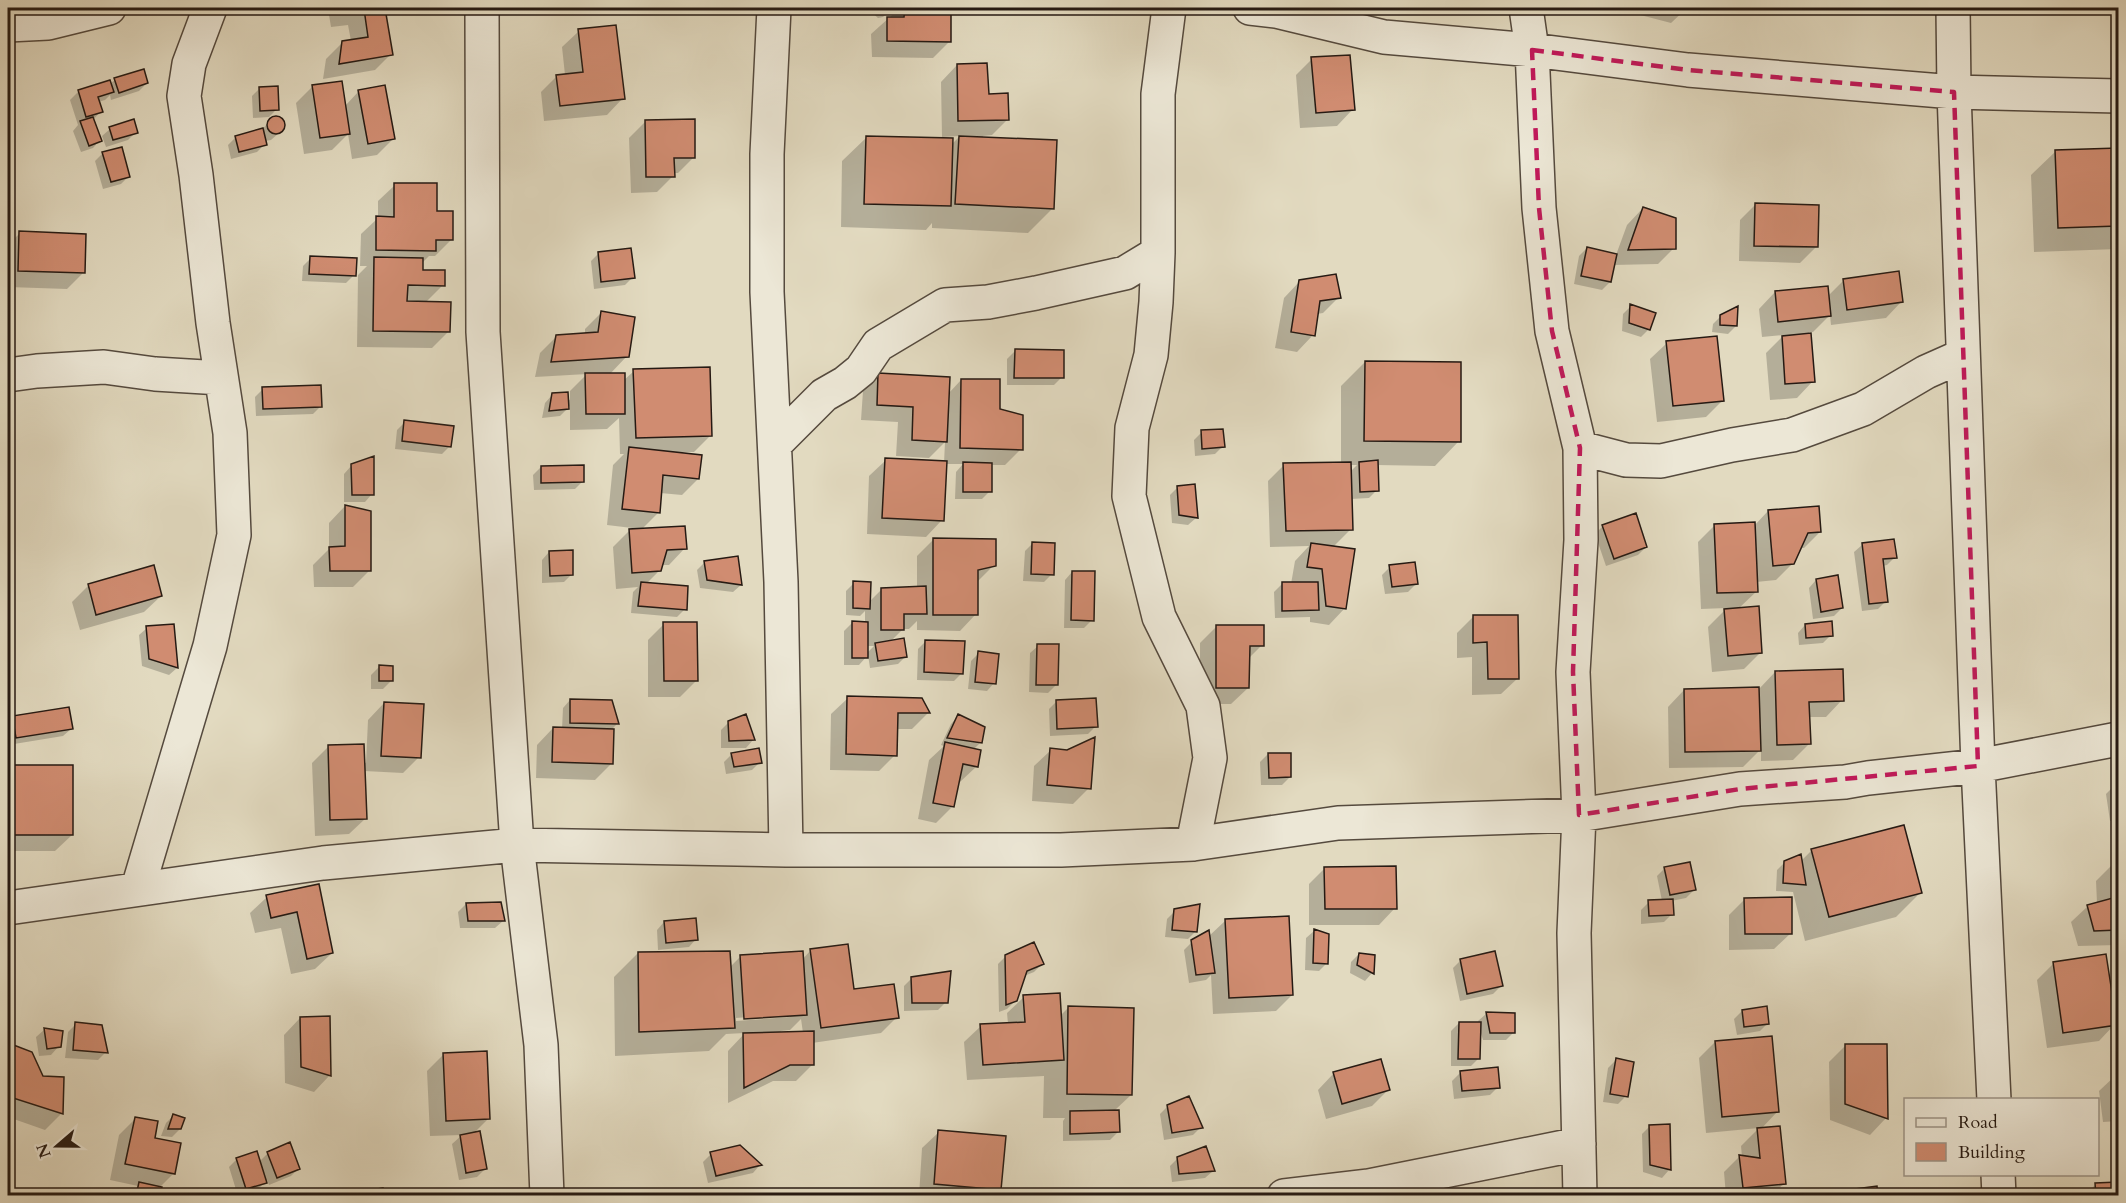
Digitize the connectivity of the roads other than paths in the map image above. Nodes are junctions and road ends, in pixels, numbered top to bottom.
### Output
1 (109, 8) edge
2 (210, 8) edge
3 (482, 8) edge
4 (774, 8) edge
5 (1169, 8) edge
6 (1526, 8) edge
7 (1953, 8) edge
8 (1268, 9) edge
9 (8, 25) edge
10 (1532, 51) junction
11 (1954, 92) junction
12 (2118, 96) edge
13 (1158, 253) junction
14 (1962, 356) junction
15 (8, 375) edge
16 (221, 378) junction
17 (775, 444) junction
18 (1580, 448) junction
19 (2118, 739) edge
20 (1978, 766) junction
21 (1579, 815) junction
22 (1193, 844) junction
23 (517, 845) junction
24 (786, 850) junction
25 (138, 888) junction
26 (8, 908) edge
27 (1994, 1098) edge
28 (1579, 1144) junction
29 (1998, 1176) edge
30 (547, 1196) edge
31 (1284, 1196) edge
32 (1580, 1196) edge
33 (1999, 1196) edge

1 - 9 street
2 - 16 street
3 - 23 street
4 - 17 street
5 - 13 street
6 - 10 street
7 - 11 street
8 - 10 street
10 - 11 street
10 - 18 street
11 - 12 street
11 - 14 street
13 - 17 street
13 - 22 street
14 - 18 street
14 - 20 street
15 - 16 street
16 - 25 street
17 - 24 street
18 - 21 street
19 - 20 street
20 - 21 street
20 - 27 street
21 - 22 street
21 - 28 street
22 - 24 street
23 - 24 street
23 - 25 street
23 - 30 street
25 - 26 street
28 - 31 street
28 - 32 street
29 - 33 street

